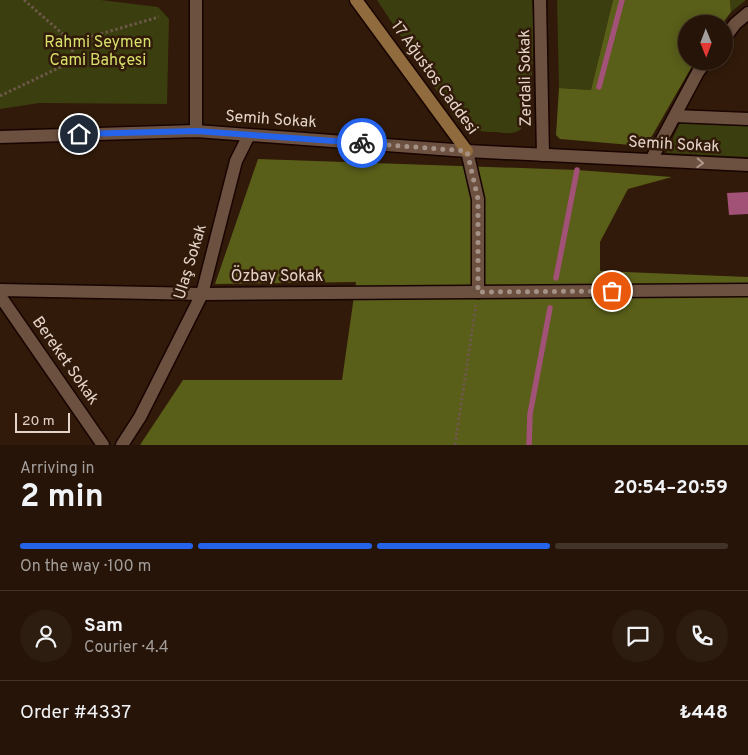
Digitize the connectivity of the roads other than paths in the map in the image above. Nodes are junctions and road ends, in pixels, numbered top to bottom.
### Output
1 (196, 0) edge
2 (356, 0) edge
3 (540, 0) edge
4 (748, 13) edge
5 (733, 27) edge
6 (699, 70) edge
7 (675, 116) junction
8 (748, 119) edge
9 (196, 131) junction
10 (249, 135) junction
11 (0, 137) edge
12 (467, 151) junction
13 (543, 155) junction
14 (651, 160) junction
15 (748, 165) edge
16 (0, 290) edge
17 (748, 290) edge
18 (478, 292) junction
19 (202, 294) junction
20 (0, 296) edge
21 (103, 445) edge
22 (122, 445) edge

1 - 9 street
2 - 12 street, 17 Ağustos Caddesi
3 - 13 street, Zerdali Sokak
4 - 5 street
6 - 7 street
7 - 8 street, Semih Sokak
7 - 14 street
9 - 10 street, Semih Sokak
9 - 11 street, Semih Sokak
10 - 12 street, Semih Sokak
10 - 19 street, Ulaş Sokak
12 - 13 street, Semih Sokak
12 - 18 street
13 - 14 street, Semih Sokak
14 -> 15 street, Semih Sokak
16 - 19 street, Özbay Sokak
17 - 18 street, Özbay Sokak
18 - 19 street, Özbay Sokak
19 - 22 street, Ulaş Sokak
20 - 21 street, Bereket Sokak

